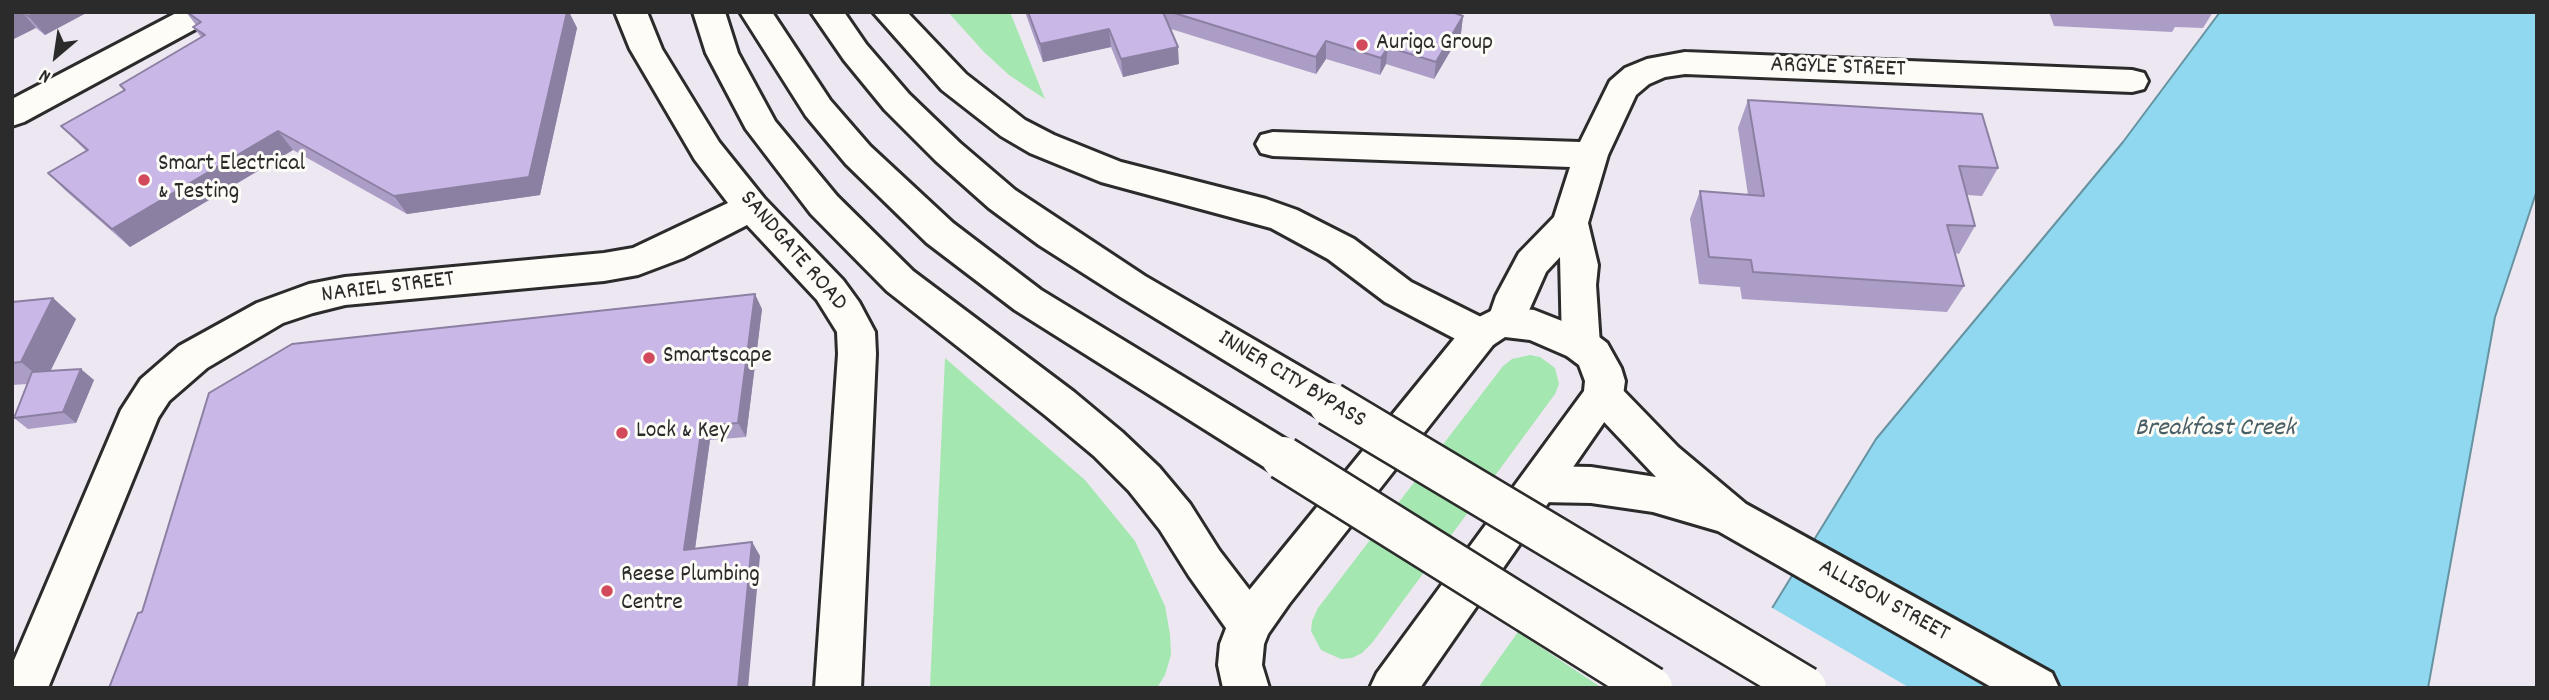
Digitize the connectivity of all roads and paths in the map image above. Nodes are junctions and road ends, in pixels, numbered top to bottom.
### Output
1 (203, 12) edge
2 (631, 12) edge
3 (709, 12) edge
4 (756, 12) edge
5 (827, 12) edge
6 (889, 12) edge
7 (2132, 80) dead end
8 (12, 114) edge
9 (1273, 144) dead end
10 (1591, 155) junction
11 (751, 207) junction
12 (1570, 223) junction
13 (1493, 328) junction
14 (1581, 345) junction
15 (1603, 395) junction
16 (1541, 484) junction
17 (1731, 517) junction
18 (1249, 624) junction
19 (25, 688) edge
20 (838, 688) edge
21 (1246, 688) edge
22 (1393, 688) edge
23 (1651, 688) edge
24 (1805, 688) edge
25 (2036, 688) edge

1 - 8 main road
2 - 11 main road, SANDGATE ROAD
3 - 18 main road
4 - 23 main road, bridge
5 - 24 main road, INNER CITY BYPASS, bridge
6 - 13 main road
7 - 10 main road, ARGYLE STREET
9 - 10 main road
10 - 12 main road, ARGYLE STREET
11 - 19 main road, NARIEL STREET
11 - 20 main road, SANDGATE ROAD
12 - 13 main road, ARGYLE STREET
12 - 14 main road
13 - 14 main road
13 - 18 main road, ARGYLE STREET
14 - 15 main road
15 - 16 main road
15 - 17 main road, ALLISON STREET
16 - 17 main road, ALLISON STREET
16 - 22 main road
17 - 25 main road, ALLISON STREET
18 - 21 main road

